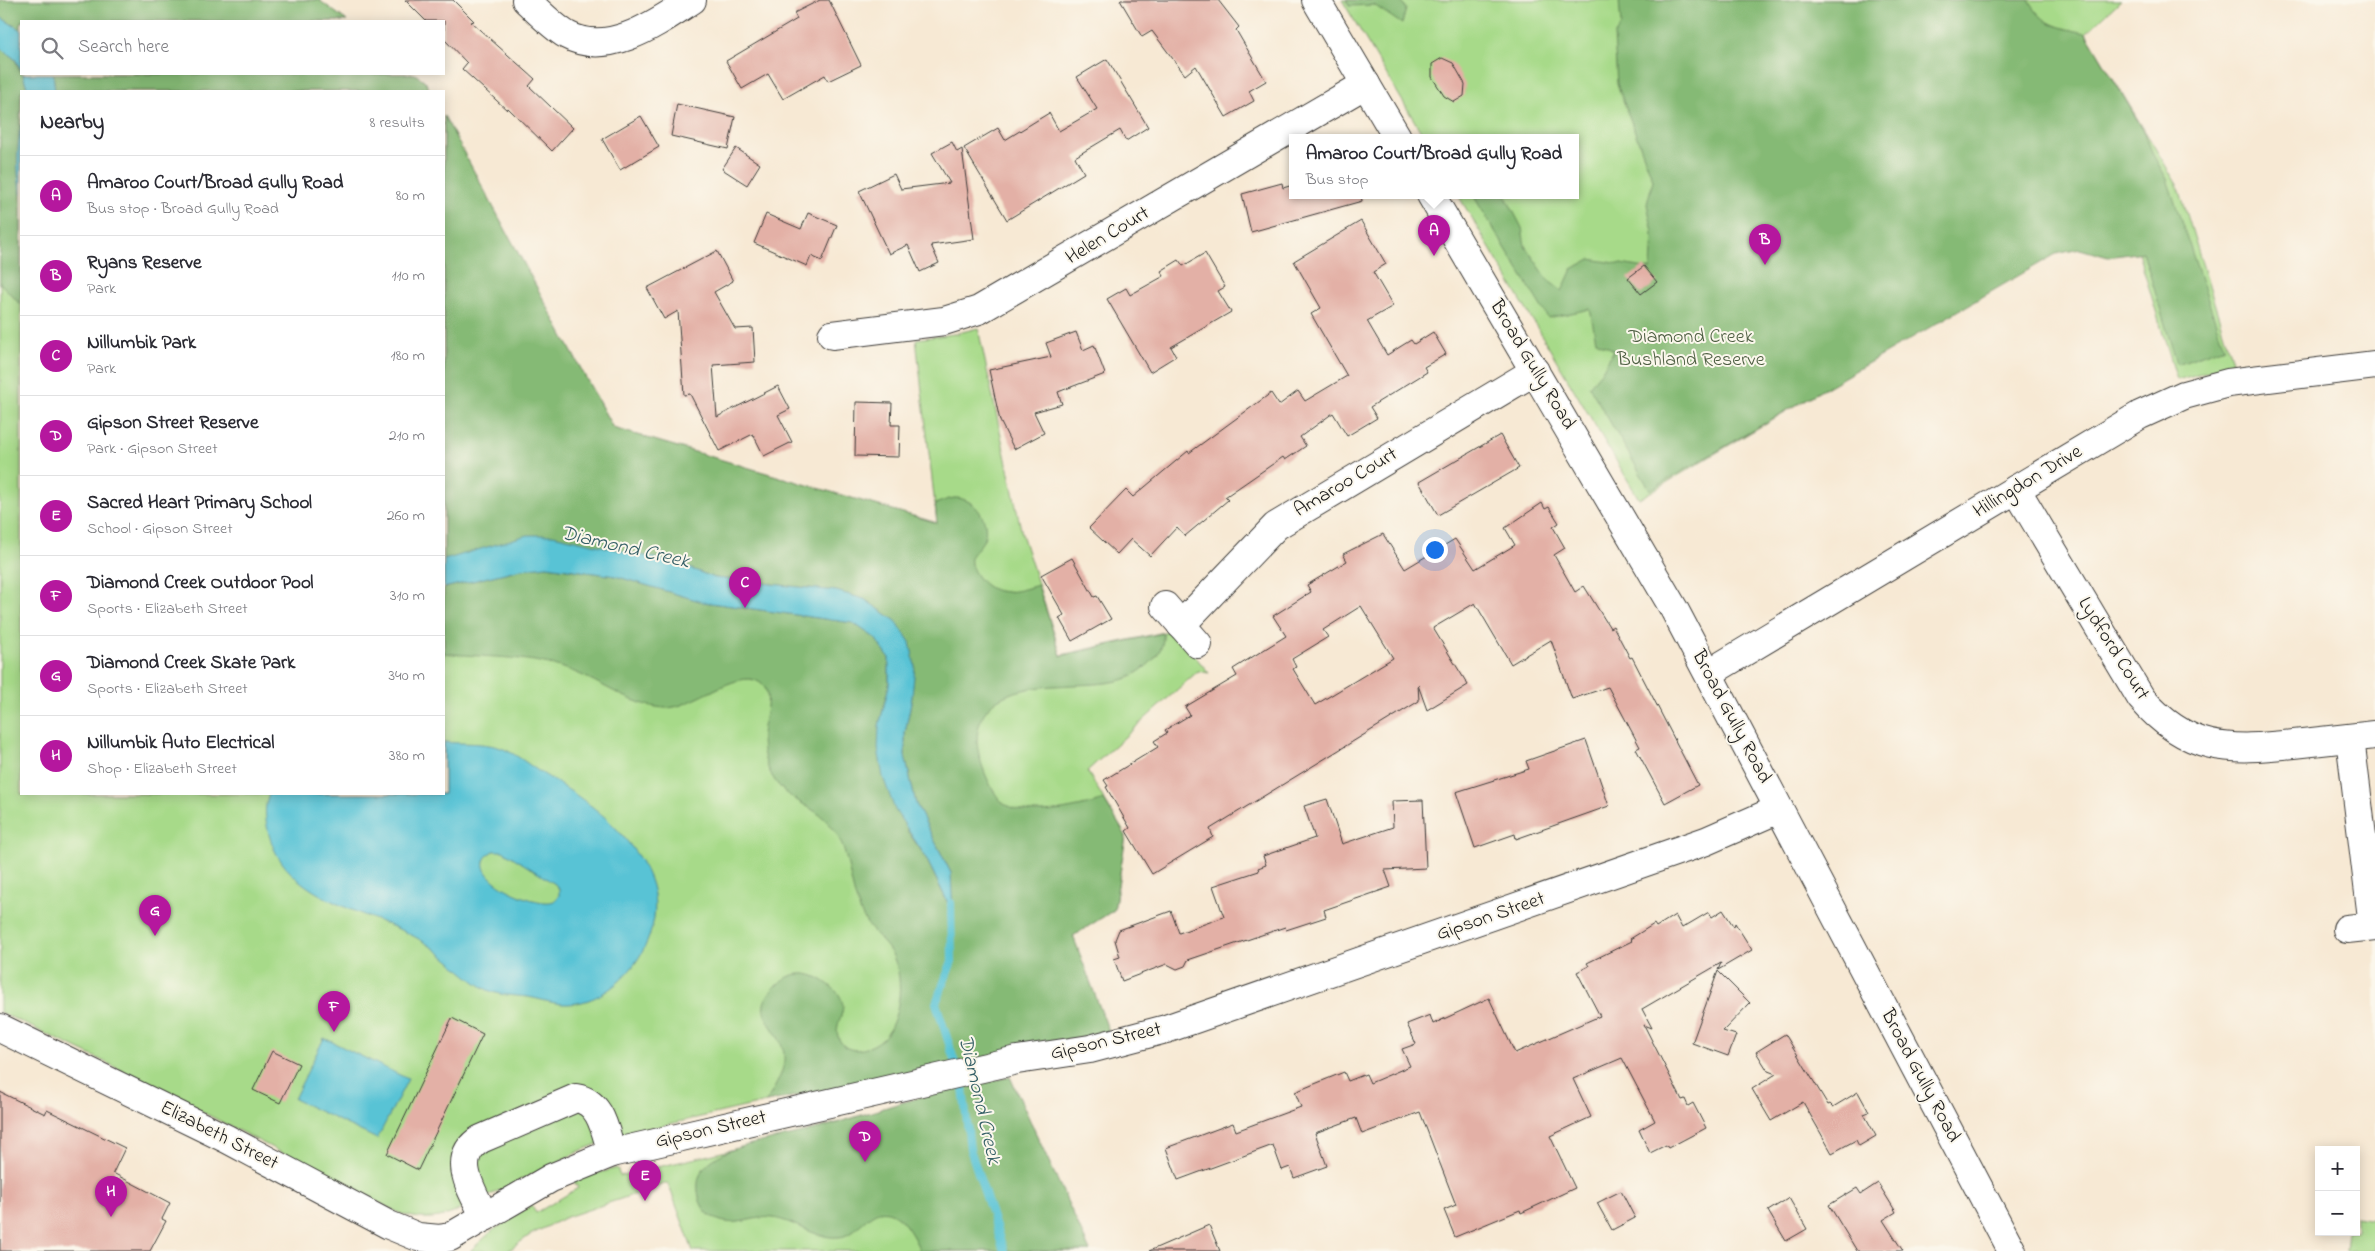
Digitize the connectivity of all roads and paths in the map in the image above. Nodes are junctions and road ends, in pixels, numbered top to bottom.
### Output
1 (526, 0) edge
2 (692, 0) edge
3 (1316, 0) edge
4 (1366, 84) junction
5 (1395, 134) edge
6 (1433, 199) edge
7 (832, 335) dead end
8 (2375, 365) edge
9 (1535, 371) junction
10 (2016, 490) junction
11 (1182, 625) dead end
12 (1709, 673) junction
13 (2362, 736) edge
14 (1779, 809) junction
15 (2365, 927) edge
16 (0, 1028) edge
17 (612, 1154) junction
18 (485, 1217) junction
19 (438, 1245) edge
20 (2012, 1251) edge

1 - 2 street
3 - 4 street
4 - 5 street
4 - 7 street, Helen Court
6 - 9 street, Broad Gully Road
8 - 10 street, Hillingdon Drive
9 - 11 street, Amaroo Court
9 - 12 street, Broad Gully Road
10 - 12 street, Hillingdon Drive
10 - 13 street, Lydford Court
12 - 14 street, Broad Gully Road
13 - 15 street
14 - 17 street, Gipson Street
14 - 20 street, Broad Gully Road
16 - 19 street, Elizabeth Street
17 - 18 street, Gipson Street
17 - 18 street
18 - 19 street, Gipson Street

